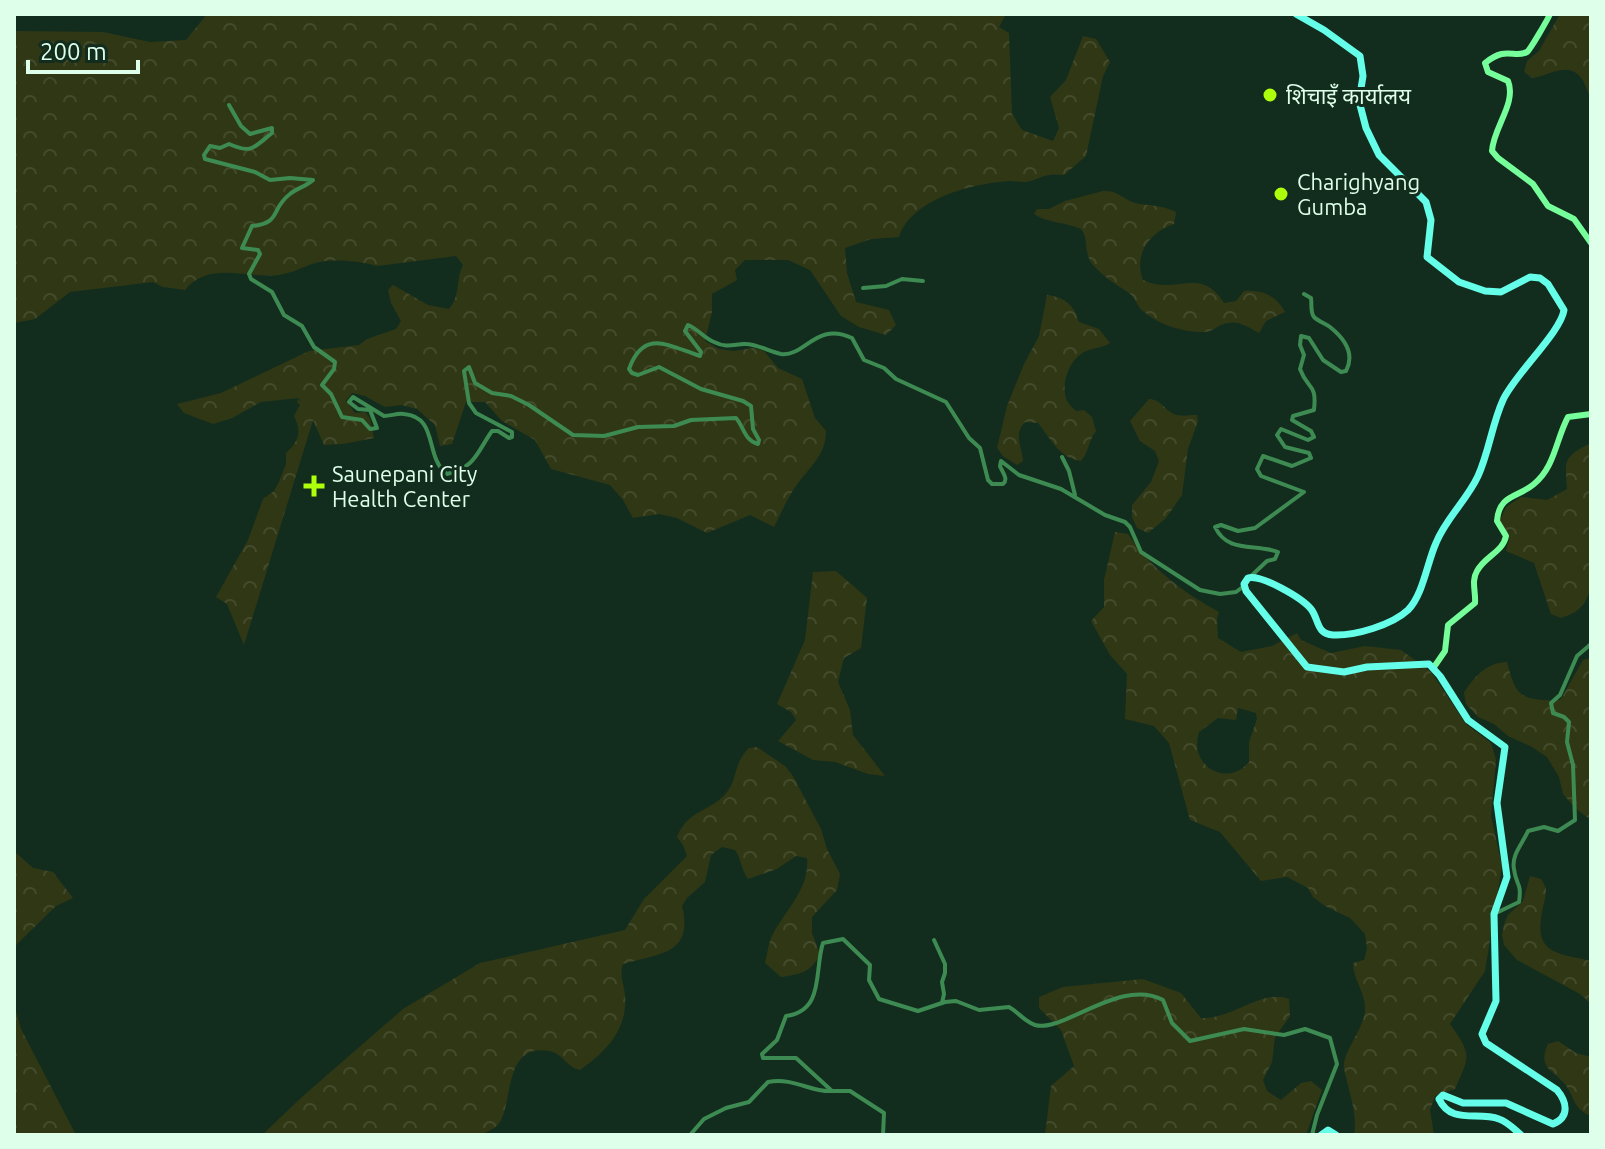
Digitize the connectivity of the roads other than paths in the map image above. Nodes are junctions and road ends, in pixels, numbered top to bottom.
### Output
1 (1296, 14) edge
2 (1550, 14) edge
3 (229, 105) dead end
4 (1591, 243) edge
5 (923, 281) dead end
6 (863, 288) dead end
7 (1304, 294) dead end
8 (1591, 414) edge
9 (1062, 457) dead end
10 (1075, 495) junction
11 (1250, 577) junction
12 (1244, 586) junction
13 (1591, 644) edge
14 (1434, 667) junction
15 (1494, 914) junction
16 (934, 940) dead end
17 (942, 1003) junction
18 (832, 1091) junction
19 (690, 1135) edge
20 (883, 1135) edge
21 (1312, 1135) edge
22 (1321, 1135) edge
23 (1336, 1135) edge
24 (1521, 1135) edge

1 - 11 main road
2 - 4 main road
3 - 10 street
5 - 6 street
7 - 11 street
8 - 14 main road
9 - 10 street
10 - 12 street
11 - 12 main road
12 - 14 main road
13 - 15 street
14 - 15 main road
15 - 24 main road
16 - 17 street
17 - 18 street
17 - 21 street
18 - 19 street
18 - 20 street
22 - 23 main road

